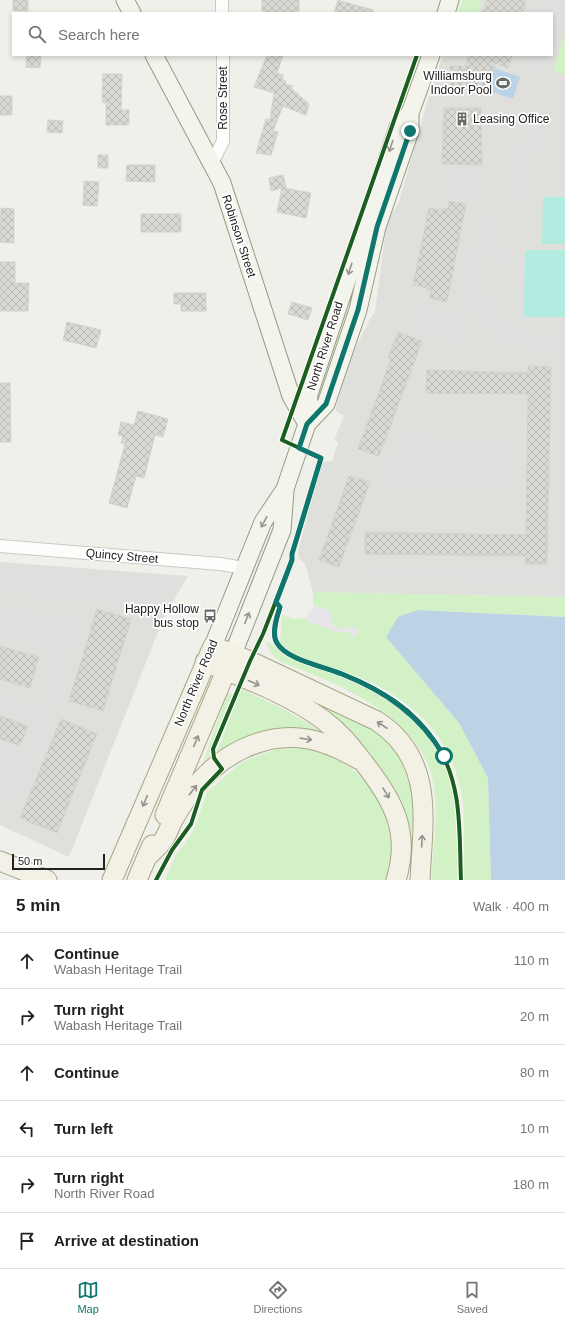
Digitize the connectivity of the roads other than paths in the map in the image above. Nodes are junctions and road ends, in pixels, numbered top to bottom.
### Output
1 (125, 0) edge
2 (222, 0) edge
3 (450, 0) edge
4 (131, 12) edge
5 (222, 12) edge
6 (446, 12) edge
7 (155, 56) edge
8 (223, 56) edge
9 (430, 56) edge
10 (212, 163) junction
11 (307, 424) junction
12 (285, 489) junction
13 (0, 546) edge
14 (244, 568) junction
15 (209, 654) junction
16 (229, 663) junction
17 (363, 762) junction
18 (148, 856) junction
19 (0, 860) edge
20 (47, 880) edge
21 (112, 880) edge
22 (137, 880) edge
23 (396, 880) edge
24 (420, 880) edge

1 - 4 main road
2 - 5 street
3 - 6 main road
7 - 10 main road, Robinson Street
8 - 10 street, Rose Street
9 - 11 main road, North River Road
10 - 11 main road, Robinson Street
11 - 12 main road, North River Road
12 -> 14 main road, North River Road
16 -> 12 main road, North River Road
13 - 14 street, Quincy Street
14 - 15 main road, North River Road
15 - 16 main road
15 -> 21 main road, North River Road
16 -> 17 main road
18 -> 16 main road, North River Road
24 -> 16 main road
18 -> 17 main road
17 -> 23 main road
18 - 22 main road, North River Road
19 - 20 main road

